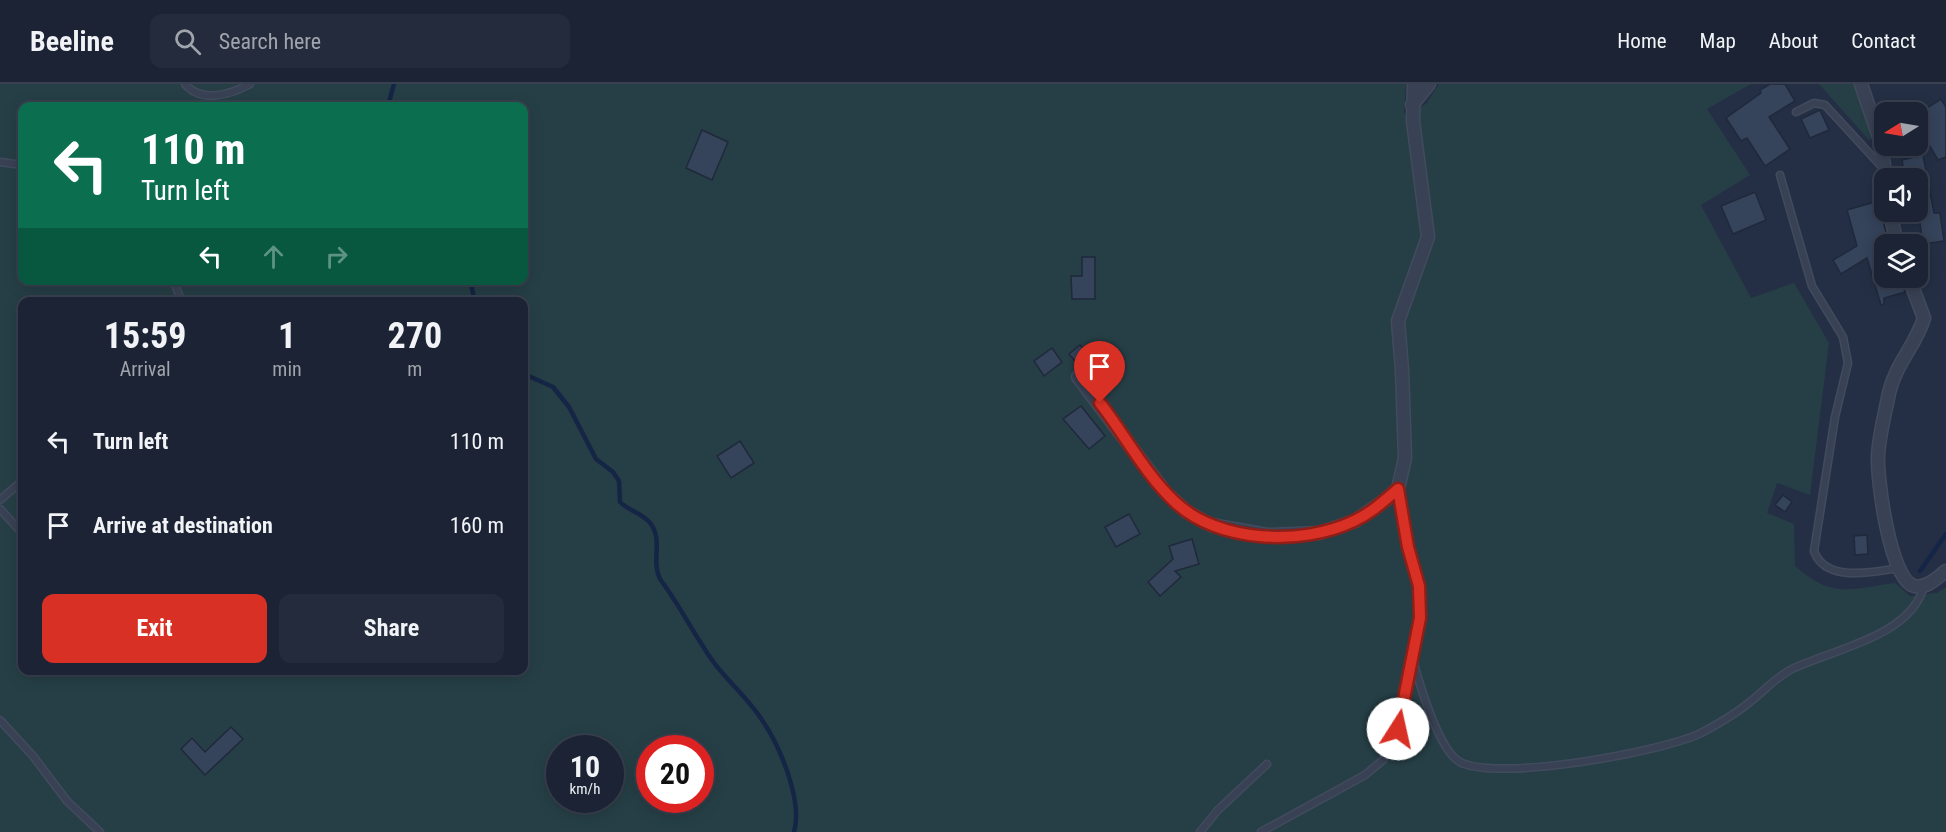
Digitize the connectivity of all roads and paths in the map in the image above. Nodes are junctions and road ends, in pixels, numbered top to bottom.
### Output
1 (186, 84) edge
2 (250, 84) edge
3 (1414, 84) edge
4 (1429, 84) edge
5 (1861, 84) edge
6 (1412, 105) junction
7 (1797, 112) dead end
8 (0, 162) edge
9 (18, 164) edge
10 (1880, 168) edge
11 (1884, 168) edge
12 (1780, 175) dead end
13 (1913, 288) edge
14 (1078, 377) dead end
15 (18, 484) edge
16 (1398, 489) junction
17 (0, 500) edge
18 (0, 509) edge
19 (18, 529) edge
20 (1900, 568) junction
21 (1946, 571) edge
22 (1924, 586) junction
23 (1413, 660) junction
24 (0, 720) edge
25 (1267, 764) dead end
26 (100, 832) edge
27 (1200, 832) edge
28 (1262, 832) edge

1 - 2 lane
3 - 6 street
4 - 6 street
5 - 11 street
6 - 16 street
7 - 10 lane
8 - 9 lane
12 - 20 lane
13 - 20 street
14 - 16 street
15 - 17 lane
16 - 23 lane
18 - 19 lane
20 - 22 street
21 - 22 street
22 - 23 lane
23 - 28 lane
24 - 26 lane
25 - 27 lane

